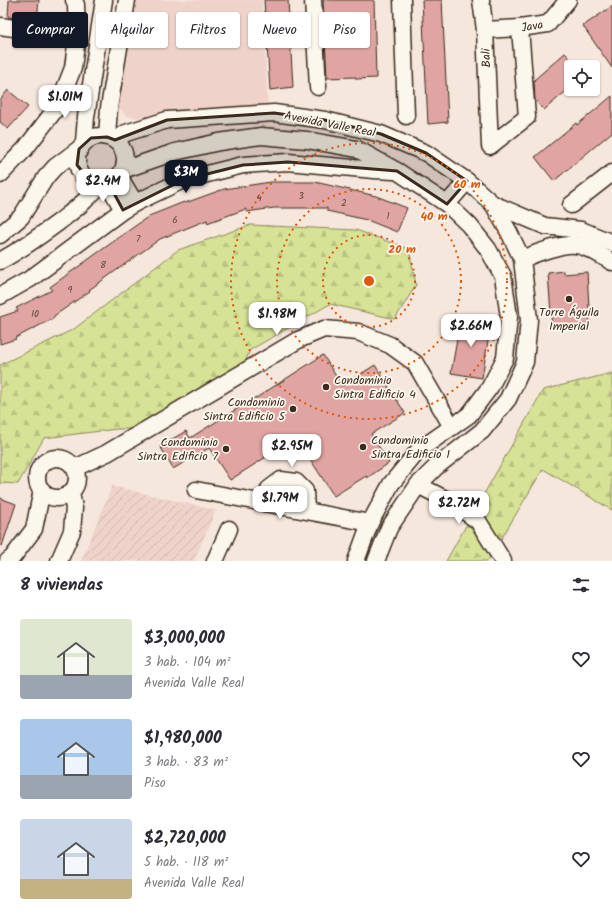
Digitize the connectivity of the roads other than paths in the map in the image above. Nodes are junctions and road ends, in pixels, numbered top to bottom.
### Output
1 (127, 0) edge
2 (313, 0) edge
3 (402, 0) edge
4 (482, 0) edge
5 (568, 0) edge
6 (75, 3) edge
7 (103, 5) edge
8 (0, 26) edge
9 (12, 28) edge
10 (520, 28) junction
11 (485, 30) junction
12 (76, 48) edge
13 (73, 68) junction
14 (93, 73) junction
15 (318, 87) dead end
16 (406, 116) dead end
17 (111, 138) junction
18 (82, 146) junction
19 (397, 171) junction
20 (612, 173) edge
21 (0, 175) edge
22 (112, 178) junction
23 (467, 180) junction
24 (447, 204) junction
25 (493, 204) junction
26 (571, 205) dead end
27 (129, 207) junction
28 (0, 235) edge
29 (612, 244) edge
30 (522, 259) junction
31 (0, 261) edge
32 (612, 262) edge
33 (0, 296) edge
34 (452, 427) junction
35 (75, 468) junction
36 (418, 485) junction
37 (42, 490) junction
38 (196, 490) dead end
39 (71, 493) junction
40 (265, 503) junction
41 (306, 510) junction
42 (370, 523) junction
43 (229, 529) dead end
44 (8, 561) edge
45 (59, 561) edge
46 (215, 561) edge
47 (356, 561) edge
48 (376, 561) edge
49 (503, 561) edge

1 - 17 street
2 - 15 street
3 - 16 street
4 - 11 street, Bali
5 - 10 street, Java
6 - 7 street
7 - 14 street
8 - 9 street
10 - 11 street, Java
10 - 11 street, Bali
12 - 13 street
13 - 14 street
13 - 21 street
14 - 18 street
17 - 18 street
17 - 22 street
17 - 23 street, Avenida Valle Real
18 - 22 street
18 - 28 street
19 - 22 street, Avenida Valle Real
19 - 24 street, Avenida Valle Real
19 - 27 street
20 - 26 street
22 - 27 street
22 - 31 street
23 - 24 street
23 - 25 street, Avenida Valle Real
24 - 34 street, Avenida Valle Real
25 - 29 street
25 - 30 street, Avenida Valle Real
27 - 33 street
30 - 32 street
30 - 36 street, Avenida Valle Real
34 - 35 street
34 - 42 street, Avenida Valle Real
35 - 37 street
35 - 39 street
36 - 48 street, Avenida Valle Real
36 - 49 street
37 - 39 street
37 - 44 street
38 - 40 street
39 - 45 street
40 - 41 street
40 - 41 street
41 - 42 street
42 - 47 street, Avenida Valle Real
43 - 46 street

